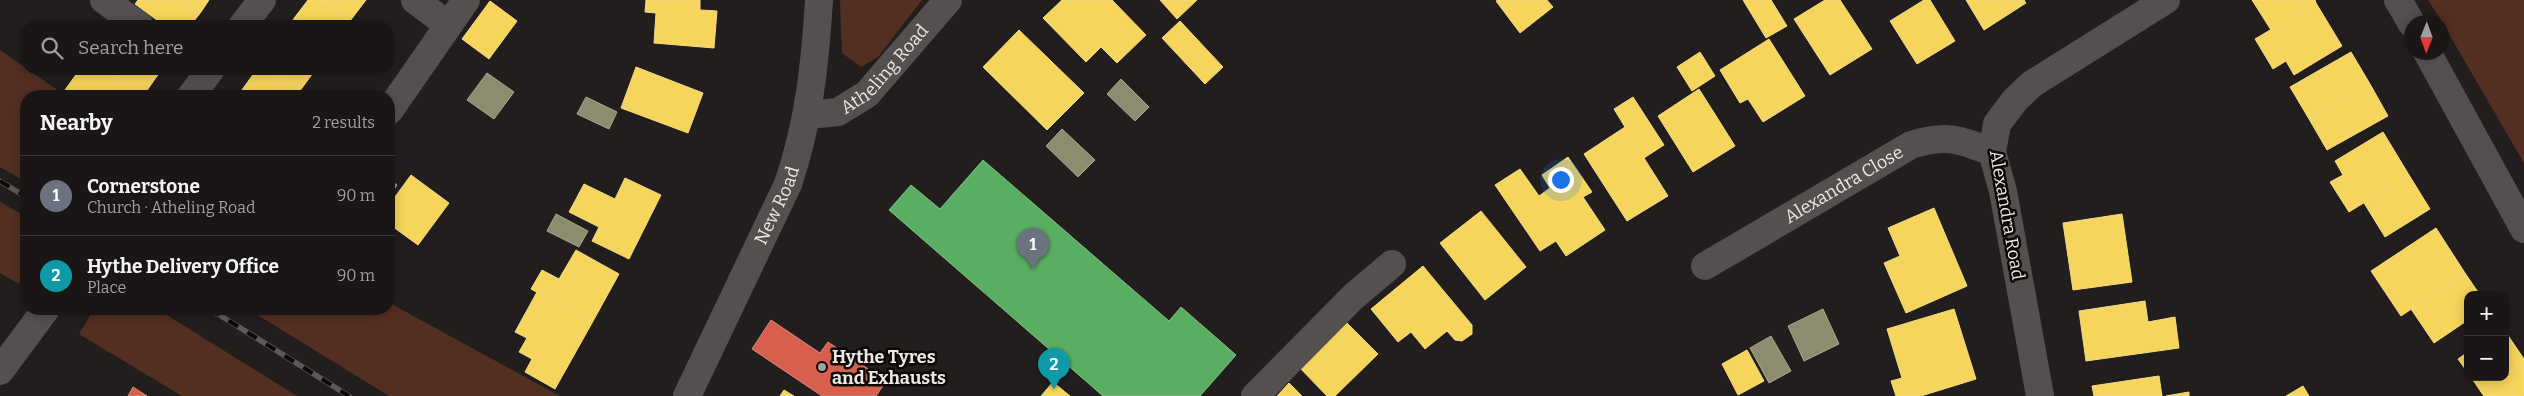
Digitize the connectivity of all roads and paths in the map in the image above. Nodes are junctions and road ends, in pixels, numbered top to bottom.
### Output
1 (104, 0) edge
2 (262, 0) edge
3 (415, 0) edge
4 (466, 0) edge
5 (819, 0) edge
6 (948, 0) edge
7 (2166, 0) edge
8 (2398, 0) edge
9 (2407, 15) edge
10 (132, 20) edge
11 (247, 20) edge
12 (448, 25) junction
13 (2431, 60) edge
14 (395, 102) edge
15 (808, 115) junction
16 (1992, 152) junction
17 (2524, 229) edge
18 (1392, 264) dead end
19 (1705, 266) dead end
20 (42, 315) edge
21 (0, 371) edge
22 (687, 396) edge
23 (1255, 396) edge
24 (2040, 396) edge

1 - 10 street
2 - 11 street
3 - 12 street
4 - 12 street
5 - 15 street, New Road
6 - 15 street, Atheling Road
7 - 16 street, Alexandra Road
8 - 9 street
12 - 14 street
13 - 17 street
15 - 22 street, New Road
16 - 19 street, Alexandra Close
16 - 24 street, Alexandra Road
18 - 23 street
20 - 21 street

